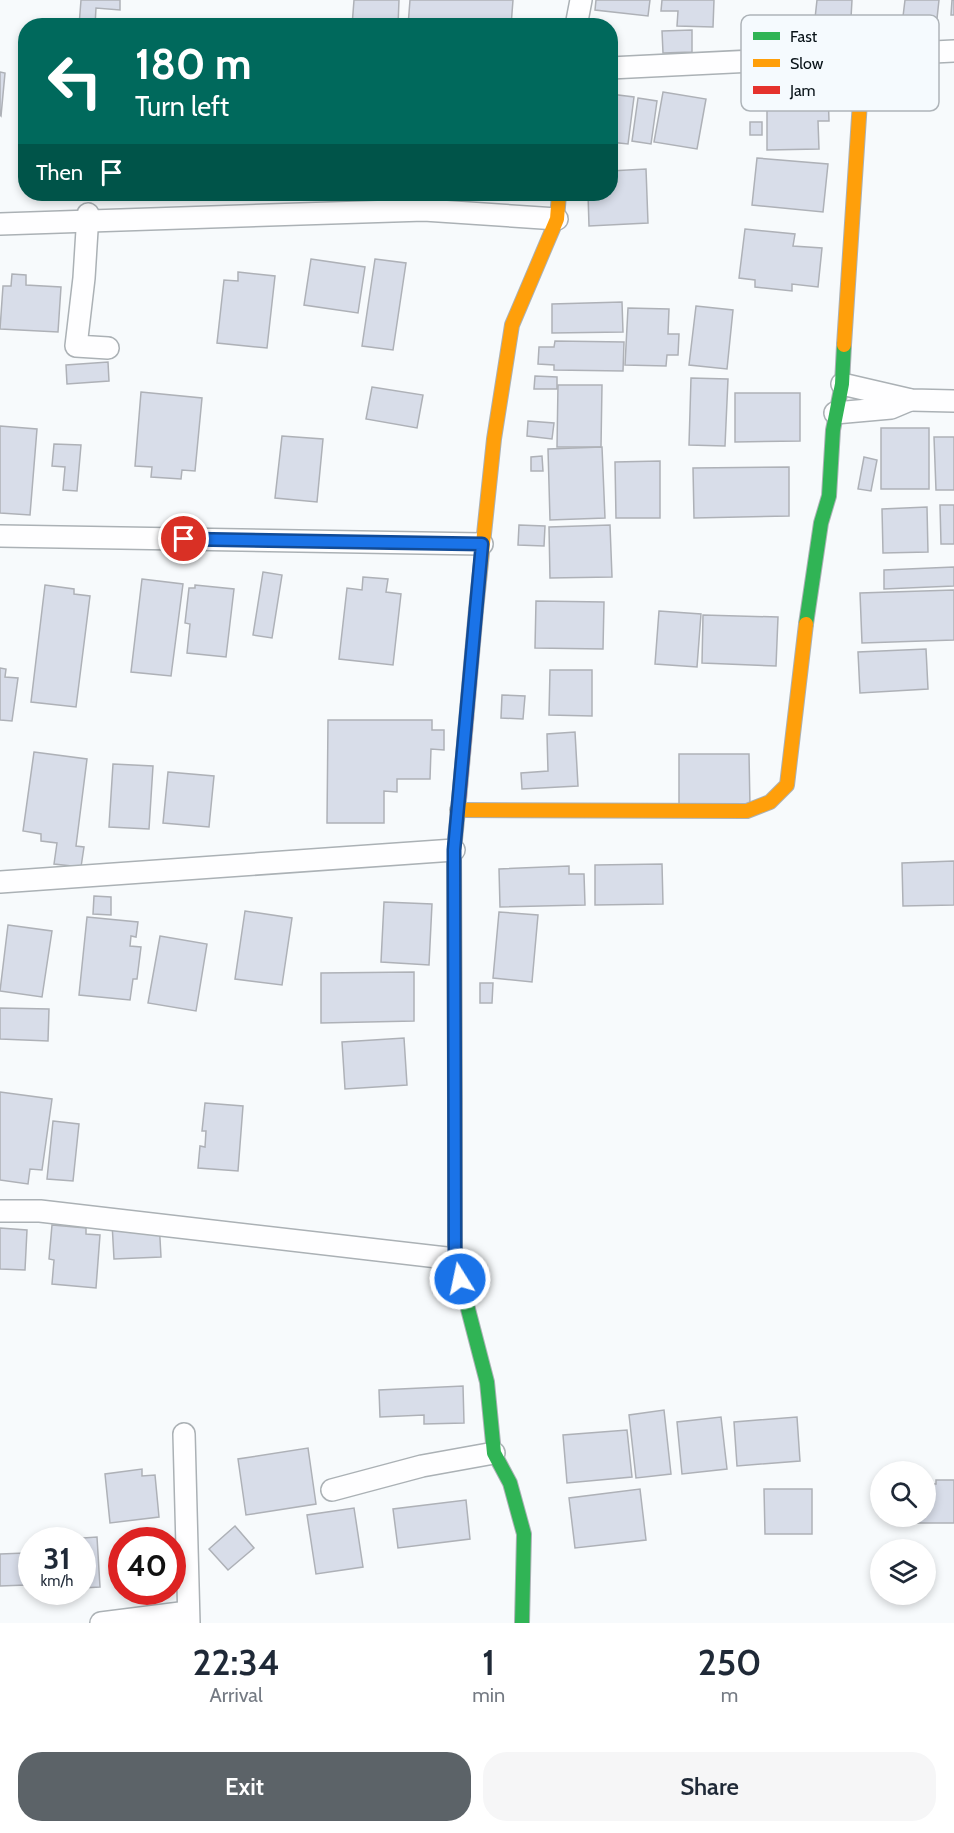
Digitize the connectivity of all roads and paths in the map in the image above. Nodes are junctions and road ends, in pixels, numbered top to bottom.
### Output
1 (581, 0) edge
2 (578, 18) edge
3 (954, 51) edge
4 (939, 52) edge
5 (741, 62) edge
6 (618, 68) edge
7 (859, 111) edge
8 (558, 201) edge
9 (88, 213) junction
10 (557, 219) junction
11 (0, 222) edge
12 (108, 348) dead end
13 (842, 384) junction
14 (911, 400) junction
15 (954, 401) edge
16 (835, 413) junction
17 (0, 536) edge
18 (482, 544) junction
19 (457, 810) junction
20 (454, 850) junction
21 (0, 882) edge
22 (0, 1210) edge
23 (455, 1258) junction
24 (184, 1434) dead end
25 (494, 1453) junction
26 (332, 1490) dead end
27 (189, 1617) edge
28 (100, 1623) edge
29 (522, 1623) edge

1 - 2 street
3 - 4 street
5 - 6 street
7 - 13 street
8 - 10 street
9 - 10 street
9 - 11 street
9 - 12 street
10 - 11 street
10 - 18 street
13 - 14 street
13 - 16 street
14 - 15 street
14 - 16 street
16 - 19 street
17 - 18 street
18 - 19 street
19 - 20 street
20 - 21 street
20 - 23 street
22 - 23 street
23 - 25 street
24 - 27 street
25 - 26 street
25 - 29 street
27 - 28 street

